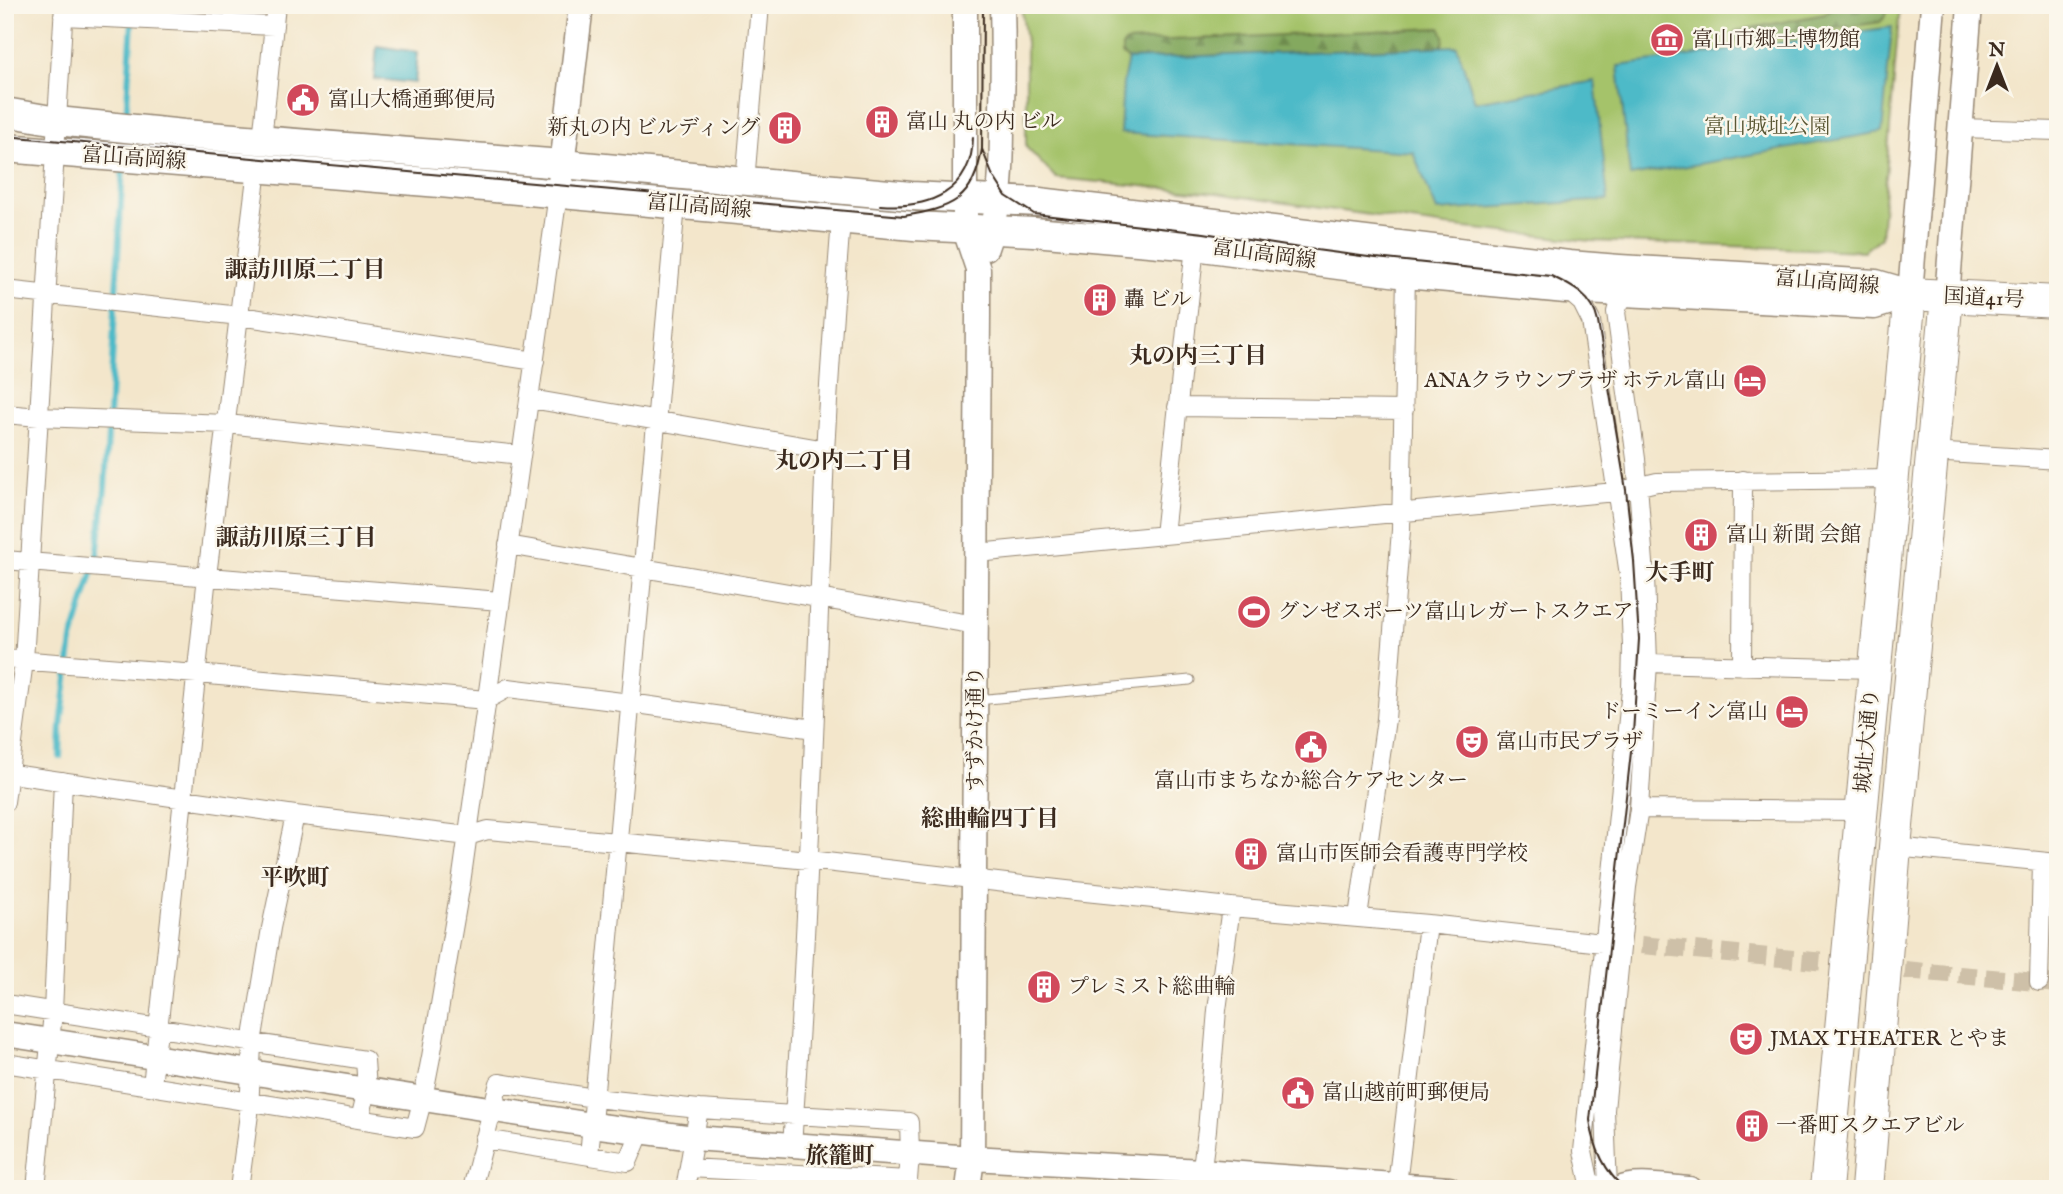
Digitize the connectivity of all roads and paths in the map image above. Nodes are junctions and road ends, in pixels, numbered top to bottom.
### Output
1 (276, 5) edge
2 (581, 5) edge
3 (760, 5) edge
4 (965, 5) edge
5 (1002, 5) edge
6 (1933, 5) edge
7 (1970, 5) edge
8 (64, 11) edge
9 (274, 26) junction
10 (5, 112) edge
11 (57, 121) junction
12 (1960, 128) junction
13 (2058, 131) edge
14 (262, 140) junction
15 (5, 148) edge
16 (55, 154) junction
17 (562, 164) junction
18 (257, 169) junction
19 (745, 182) junction
20 (558, 194) junction
21 (966, 199) junction
22 (998, 200) junction
23 (676, 205) junction
24 (841, 220) junction
25 (979, 230) junction
26 (1195, 246) junction
27 (1406, 274) junction
28 (1626, 281) junction
29 (5, 290) edge
30 (1910, 294) junction
31 (46, 295) junction
32 (1947, 297) junction
33 (1592, 302) junction
34 (2058, 302) edge
35 (240, 316) junction
36 (535, 361) junction
37 (531, 399) junction
38 (1177, 407) junction
39 (1404, 410) junction
40 (5, 414) edge
41 (39, 417) junction
42 (656, 421) junction
43 (227, 424) junction
44 (825, 450) junction
45 (1932, 452) junction
46 (522, 455) junction
47 (2058, 460) edge
48 (1892, 479) junction
49 (1743, 480) junction
50 (1638, 487) junction
51 (1615, 492) junction
52 (1402, 512) junction
53 (1164, 535) junction
54 (508, 545) junction
55 (977, 554) junction
56 (5, 560) edge
57 (29, 562) junction
58 (642, 568) junction
59 (207, 576) junction
60 (821, 599) junction
61 (500, 601) junction
62 (976, 625) junction
63 (5, 659) edge
64 (24, 660) junction
65 (1648, 663) junction
66 (1742, 666) junction
67 (1874, 669) junction
68 (197, 674) junction
69 (1190, 680) dead end
70 (486, 700) junction
71 (975, 700) junction
72 (630, 703) junction
73 (814, 729) junction
74 (7, 773) edge
75 (63, 781) junction
76 (184, 798) junction
77 (5, 802) edge
78 (1639, 808) junction
79 (1861, 811) junction
80 (295, 815) junction
81 (468, 836) junction
82 (617, 842) junction
83 (1895, 847) junction
84 (809, 860) junction
85 (2050, 862) edge
86 (975, 879) junction
87 (1231, 907) junction
88 (1357, 917) junction
89 (1428, 924) junction
90 (1613, 945) junction
91 (2039, 982) dead end
92 (5, 1004) edge
93 (53, 1012) junction
94 (159, 1027) junction
95 (5, 1034) edge
96 (51, 1041) junction
97 (252, 1043) junction
98 (156, 1058) junction
99 (5, 1063) edge
100 (48, 1070) junction
101 (250, 1072) junction
102 (152, 1086) junction
103 (367, 1090) junction
104 (424, 1098) junction
105 (594, 1098) junction
106 (249, 1102) junction
107 (699, 1109) junction
108 (492, 1110) junction
109 (794, 1114) junction
110 (360, 1119) junction
111 (592, 1125) junction
112 (641, 1132) junction
113 (484, 1139) junction
114 (694, 1139) junction
115 (792, 1144) junction
116 (910, 1154) junction
117 (589, 1156) junction
118 (972, 1158) junction
119 (689, 1168) junction
120 (1200, 1180) edge
121 (1397, 1185) junction
122 (1349, 1186) edge
123 (36, 1189) edge
124 (239, 1189) edge
125 (472, 1189) edge
126 (685, 1189) edge
127 (968, 1189) edge
128 (1449, 1189) edge
129 (1598, 1189) edge
130 (1608, 1189) edge
131 (1620, 1189) edge
132 (1689, 1189) edge
133 (1826, 1189) edge
134 (1867, 1189) edge

1 - 9 street
2 - 17 street
3 - 19 street
4 - 21 street
5 - 22 street
6 - 30 street
7 - 12 street
8 - 9 street
8 - 11 street
9 - 14 street
10 - 11 main road, 富山高岡線
11 - 14 main road, 富山高岡線
11 - 16 street
12 - 13 street
12 - 32 street
14 - 17 main road, 富山高岡線
15 - 16 main road, 富山高岡線
16 - 18 main road, 富山高岡線
16 - 31 street
17 - 19 main road, 富山高岡線
17 - 20 street
18 - 20 main road, 富山高岡線
18 - 35 street
19 - 21 main road, 富山高岡線
20 - 23 main road, 富山高岡線
20 - 36 street
21 - 22 main road, 富山高岡線
21 - 25 street
22 - 25 street
22 - 28 main road, 富山高岡線
23 - 24 main road, 富山高岡線
23 - 42 street
24 - 25 main road, 富山高岡線
24 - 44 street
25 - 26 main road, 富山高岡線
25 - 55 street, すずかけ通り
26 - 27 main road, 富山高岡線
26 - 38 street
27 - 33 main road, 富山高岡線
27 - 39 street
28 - 30 main road, 富山高岡線
28 - 33 main road, 富山高岡線
28 - 50 street
29 - 31 street
30 - 32 highway, 国道41号
30 - 48 highway, 城址大通り
31 - 35 street
31 - 41 street
32 - 34 highway, 国道41号
32 - 45 highway, 城址大通り
33 - 51 street
35 - 36 street
35 - 43 street
36 - 37 street
37 - 42 street
37 - 46 street
38 - 39 street
38 - 53 street
39 - 52 street
40 - 41 street
41 - 43 street
41 - 57 street
42 - 44 street
42 - 58 street
43 - 46 street
43 - 59 street
44 - 60 street
45 - 47 street
45 - 83 highway, 城址大通り
46 - 54 street
48 - 49 street
48 - 67 highway, 城址大通り
49 - 50 street
49 - 66 street
50 - 51 street
50 - 65 street
51 - 52 street
51 - 90 street
52 - 53 street
52 - 88 street
53 - 55 street
54 - 58 street
54 - 61 street
55 - 62 street, すずかけ通り
56 - 57 street
57 - 59 street
57 - 64 street
58 - 60 street
58 - 72 street
59 - 61 street
59 - 68 street
60 - 62 street
60 - 73 street
61 - 70 street
62 - 71 street, すずかけ通り
63 - 64 street
64 - 68 street
64 - 74 street
65 - 66 street
65 - 78 street
66 - 67 street
67 - 79 highway, 城址大通り
68 - 70 street
68 - 76 street
69 - 71 lane
70 - 72 street
70 - 81 street
71 - 86 street, すずかけ通り
72 - 73 street
72 - 82 street
73 - 84 street
74 - 75 street
74 - 77 street
75 - 76 street
75 - 93 street
76 - 80 street
76 - 94 street
78 - 79 street
78 - 90 street
79 - 133 highway, 城址大通り
80 - 81 street
80 - 97 street
81 - 82 street
81 - 104 street
82 - 84 street
82 - 105 street
83 - 85 street
83 - 134 highway, 城址大通り
84 - 86 street
84 - 109 street
85 - 91 street
86 - 87 street
86 - 118 street, すずかけ通り
87 - 88 street
87 - 120 street
88 - 89 street
89 - 90 street
89 - 121 street
90 - 129 street
90 - 130 street
92 - 93 street
93 - 94 street
93 - 96 street
94 - 97 street
94 - 98 street
95 - 96 street
96 - 98 street
96 - 100 street
97 - 101 street
97 - 103 street
98 - 101 street
98 - 102 street
99 - 100 street
100 - 102 street
100 - 123 street
101 - 103 street
101 - 106 street
102 - 106 street
103 - 104 street
103 - 110 street
104 - 108 street
104 - 110 street
105 - 107 street
105 - 108 street
105 - 111 street
106 - 110 street
106 - 124 street
107 - 109 street
107 - 114 street
108 - 111 street
108 - 113 street
109 - 115 street
109 - 116 street
111 - 112 street
111 - 117 street
112 - 114 street
112 - 117 street
113 - 117 street
113 - 125 street
114 - 115 street
114 - 119 street
115 - 116 street
116 - 118 street
116 - 119 street
118 - 120 street
118 - 127 street, すずかけ通り
119 - 126 street
120 - 122 street
121 - 122 street
121 - 128 street
131 - 132 street

